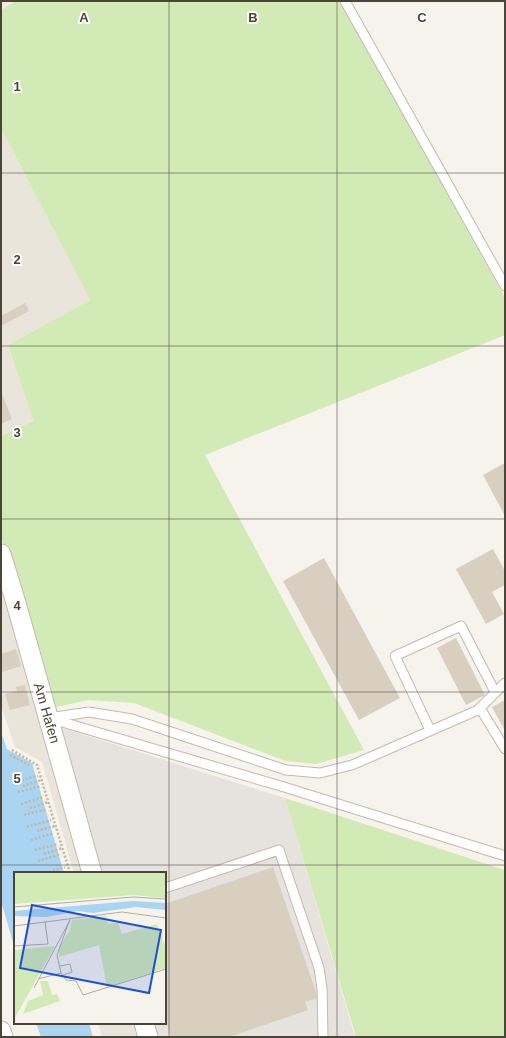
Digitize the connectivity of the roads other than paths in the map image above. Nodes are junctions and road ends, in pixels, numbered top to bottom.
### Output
1 (345, 1) edge
2 (505, 286) edge
3 (1, 554) edge
4 (505, 683) edge
5 (495, 692) junction
6 (480, 708) junction
7 (49, 718) junction
8 (430, 730) junction
9 (505, 749) edge
10 (505, 856) edge
11 (92, 872) edge
12 (166, 888) edge
13 (144, 1024) edge
14 (1, 1031) edge
15 (3, 1037) edge
16 (148, 1037) edge
17 (323, 1037) edge

1 - 2 lane
3 - 7 street, Am Hafen
4 - 5 lane
5 - 6 lane
5 - 8 lane
6 - 8 lane
6 - 9 lane
7 - 8 lane
7 - 10 lane
7 - 11 street, Am Hafen
12 - 17 lane
13 - 16 street
14 - 15 street

